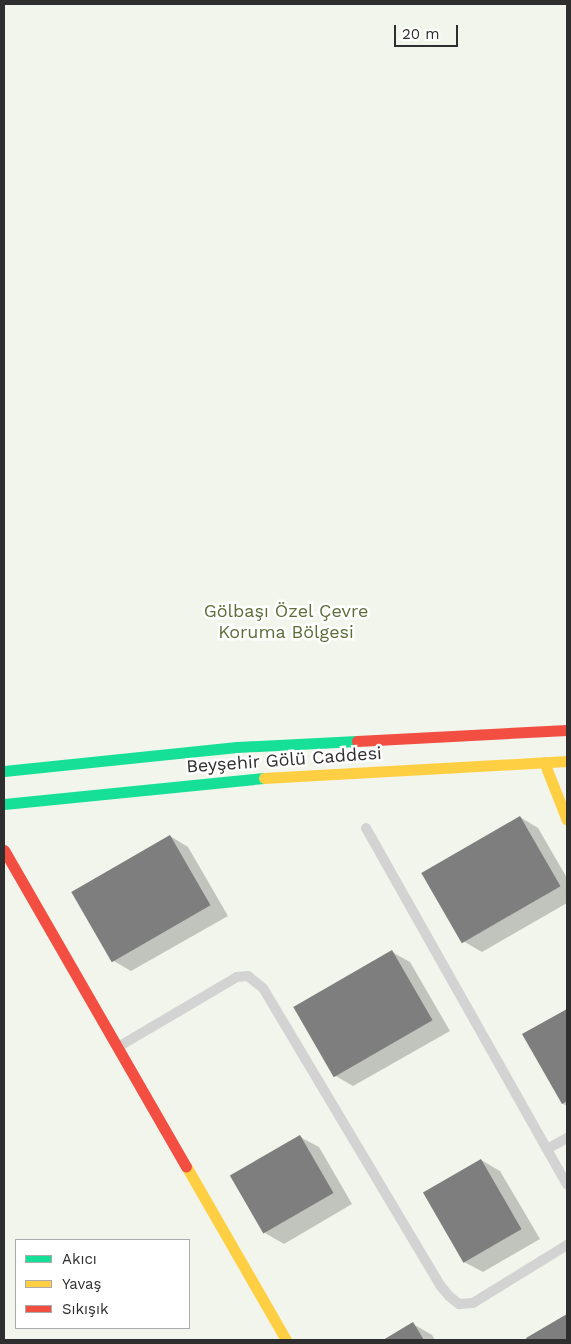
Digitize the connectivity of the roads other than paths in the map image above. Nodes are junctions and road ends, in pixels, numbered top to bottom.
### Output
1 (567, 730) edge
2 (567, 761) edge
3 (544, 762) junction
4 (4, 771) edge
5 (4, 804) edge
6 (567, 820) edge
7 (366, 828) dead end
8 (4, 850) edge
9 (117, 1048) junction
10 (567, 1138) edge
11 (547, 1149) junction
12 (567, 1184) edge
13 (567, 1245) edge
14 (286, 1340) edge

1 - 4 main road
2 - 3 main road, Beyşehir Gölü Caddesi
3 - 5 main road, Beyşehir Gölü Caddesi
3 - 6 main road
7 - 11 lane
8 - 9 main road
9 - 13 lane
9 - 14 main road
10 - 11 lane
11 - 12 lane

